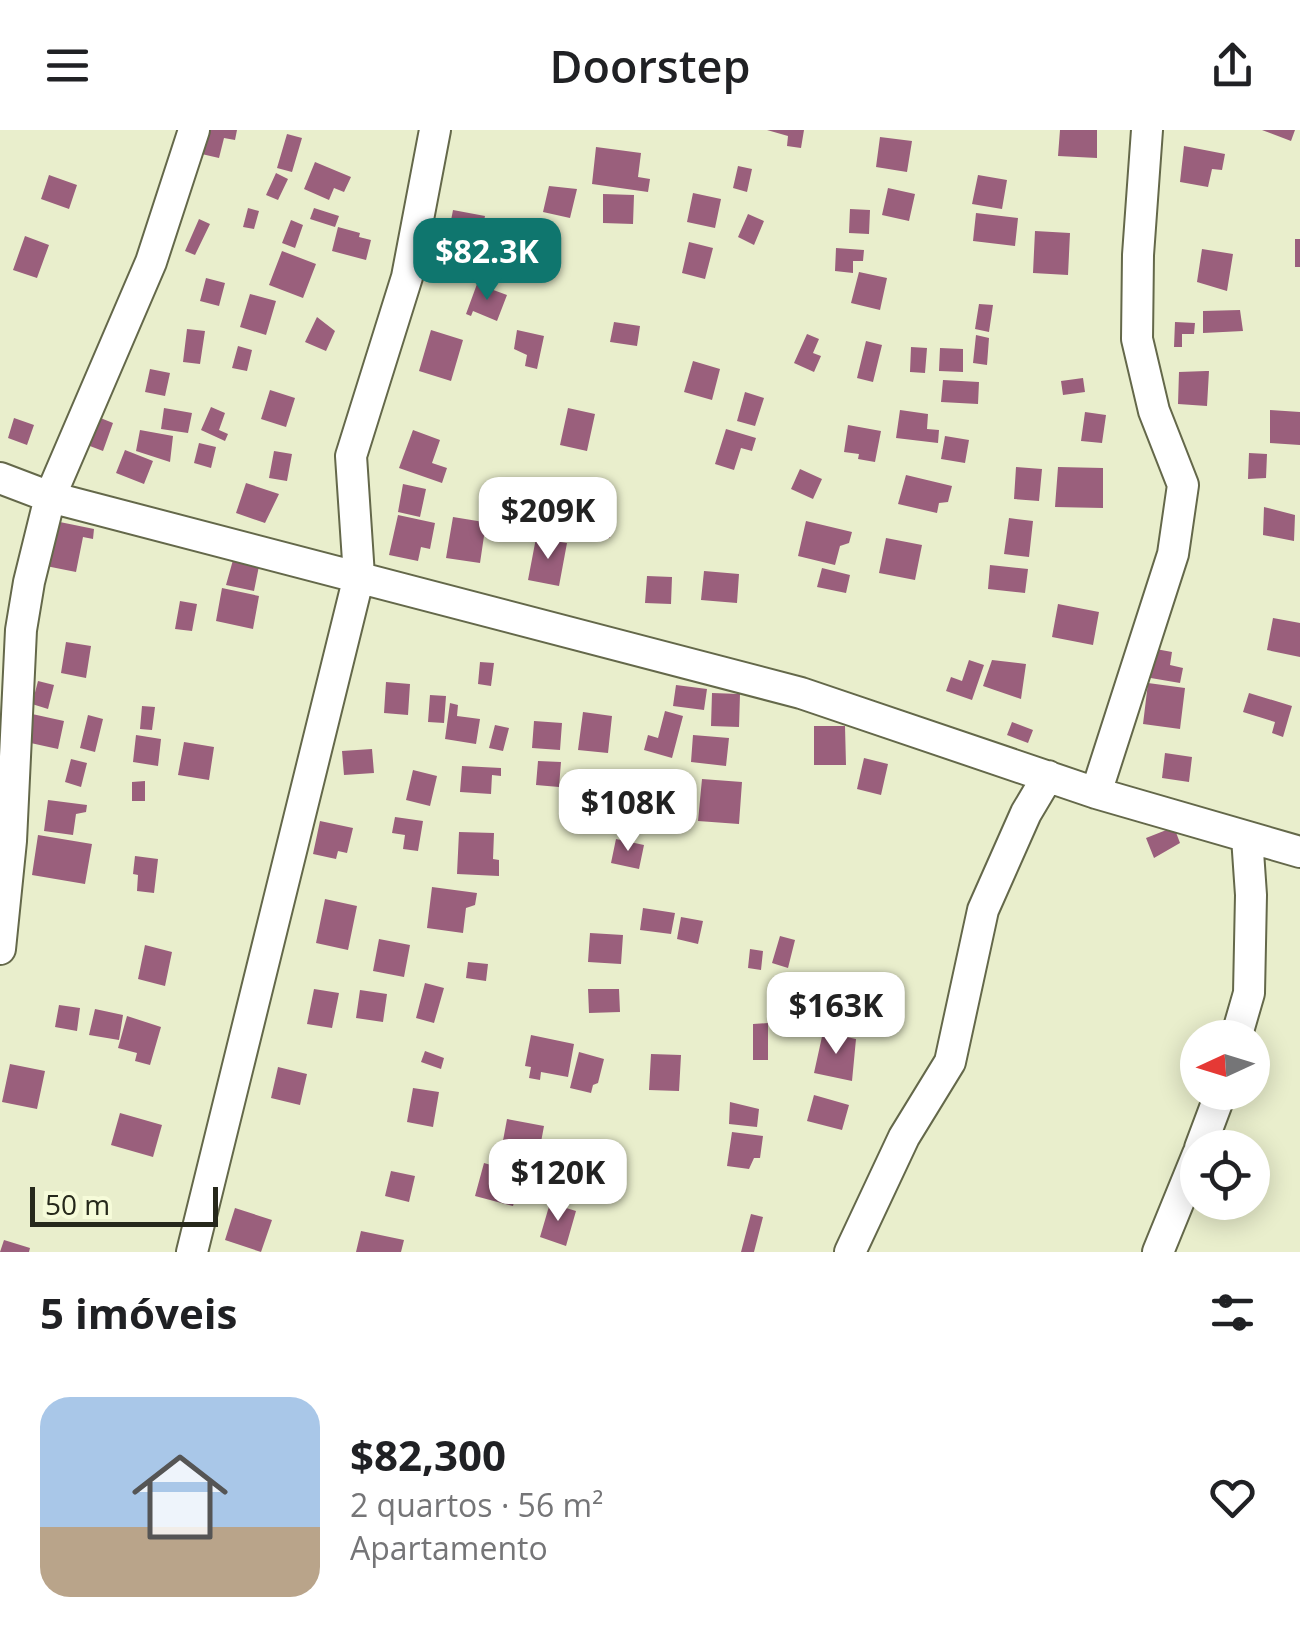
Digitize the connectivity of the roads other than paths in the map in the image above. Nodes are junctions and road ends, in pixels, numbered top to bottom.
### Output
1 (194, 130) edge
2 (435, 130) edge
3 (1147, 130) edge
4 (0, 478) edge
5 (50, 497) junction
6 (358, 576) junction
7 (1048, 776) junction
8 (1096, 793) junction
9 (1248, 837) junction
10 (1300, 852) edge
11 (0, 949) edge
12 (1241, 1020) edge
13 (1180, 1197) edge
14 (192, 1252) edge
15 (850, 1252) edge
16 (1158, 1252) edge

1 - 5 street
2 - 6 street
3 - 8 street
4 - 5 street
5 - 6 street
5 - 11 street
6 - 7 street
6 - 14 street
7 - 8 street
7 - 15 street
8 - 9 street
9 - 10 street
9 - 12 street
13 - 16 street

